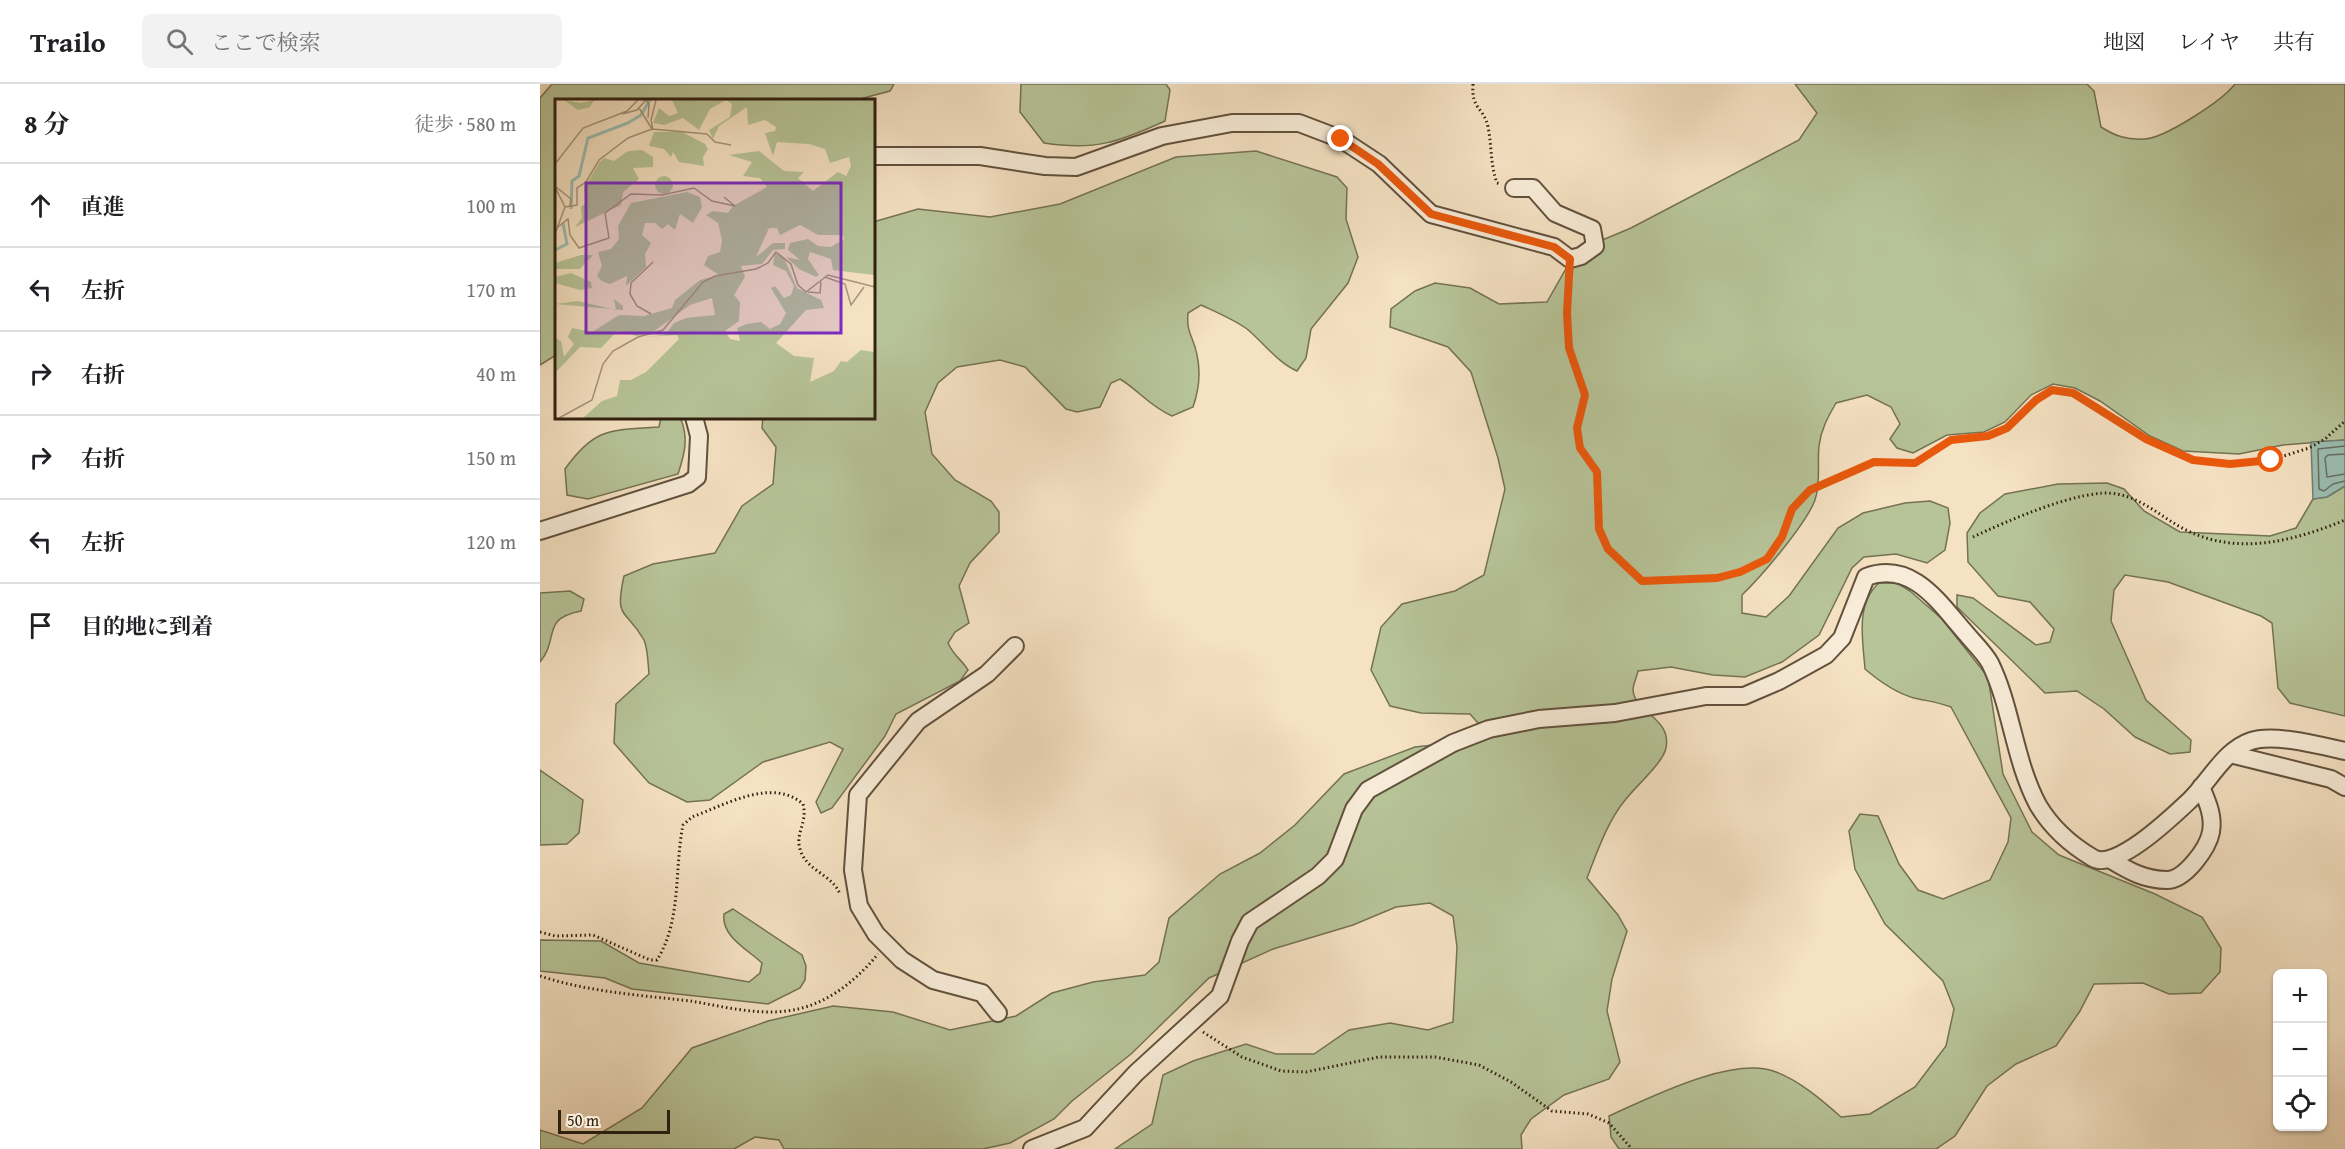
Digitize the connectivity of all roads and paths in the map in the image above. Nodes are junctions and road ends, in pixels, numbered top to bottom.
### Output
1 (1473, 84) edge
2 (874, 156) edge
3 (1514, 188) joint
4 (1570, 259) junction
5 (694, 418) edge
6 (2345, 421) edge
7 (2345, 520) edge
8 (540, 531) edge
9 (1973, 537) dead end
10 (1015, 646) dead end
11 (2345, 751) edge
12 (2230, 754) junction
13 (2201, 787) junction
14 (2345, 787) edge
15 (2111, 860) junction
16 (841, 902) dead end
17 (540, 932) edge
18 (886, 944) junction
19 (540, 976) edge
20 (998, 1013) dead end
21 (1196, 1028) dead end
22 (1032, 1149) edge
23 (1632, 1149) edge

1 - 3 path
2 - 4 street
3 - 4 street
4 - 6 path
5 - 8 street
7 - 9 path
10 - 18 street
11 - 12 street
12 - 13 street
12 - 14 street
13 - 15 street
13 - 15 street
15 - 22 street
16 - 17 path
18 - 19 path
18 - 20 street
21 - 23 path

